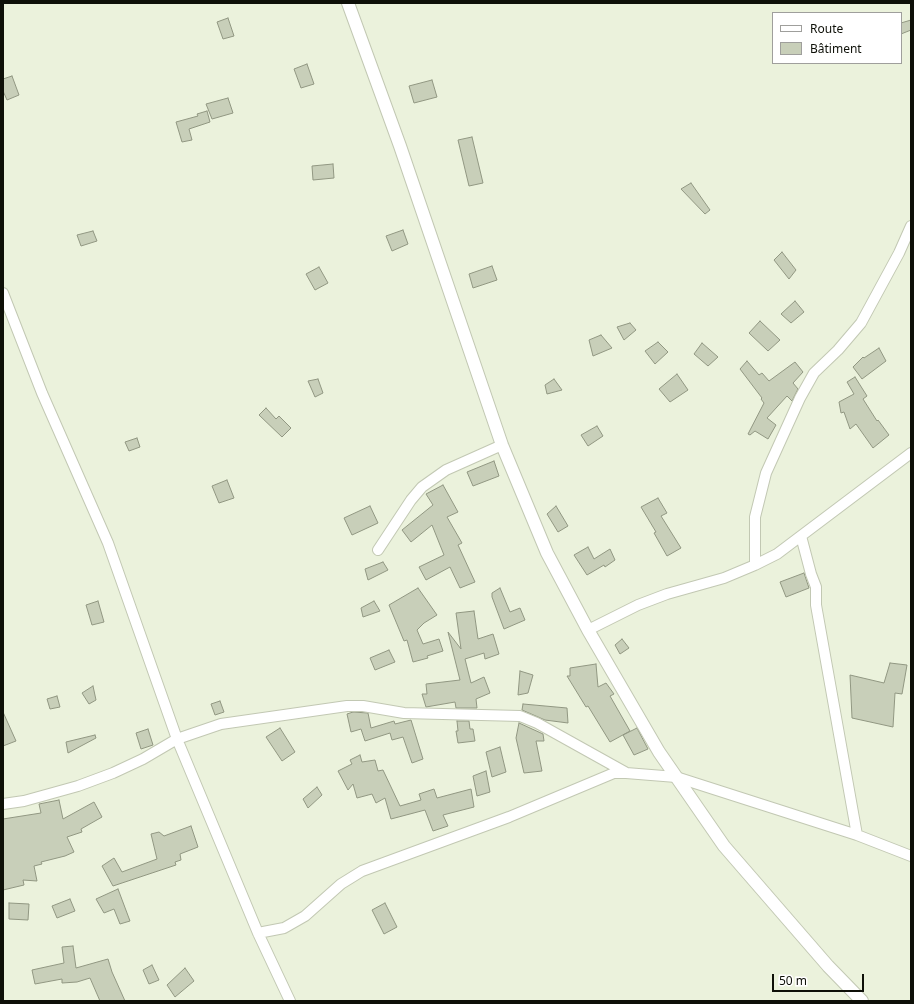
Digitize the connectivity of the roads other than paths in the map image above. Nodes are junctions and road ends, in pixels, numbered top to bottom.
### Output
1 (348, 3) edge
2 (911, 226) edge
3 (3, 293) edge
4 (502, 445) junction
5 (911, 453) edge
6 (801, 536) junction
7 (378, 550) dead end
8 (755, 565) junction
9 (588, 630) junction
10 (177, 739) junction
11 (626, 773) junction
12 (676, 777) junction
13 (3, 804) edge
14 (857, 835) junction
15 (911, 856) edge
16 (258, 933) junction
17 (290, 1001) edge
18 (862, 1001) edge

1 - 4 street
2 - 8 street
3 - 10 street
4 - 7 street
4 - 9 street
5 - 6 street
6 - 8 street
6 - 14 street
8 - 9 street
9 - 12 street
10 - 11 street
10 - 13 street
10 - 16 street
11 - 12 street
11 - 16 street
12 - 14 street
12 - 18 street
14 - 15 street
16 - 17 street

